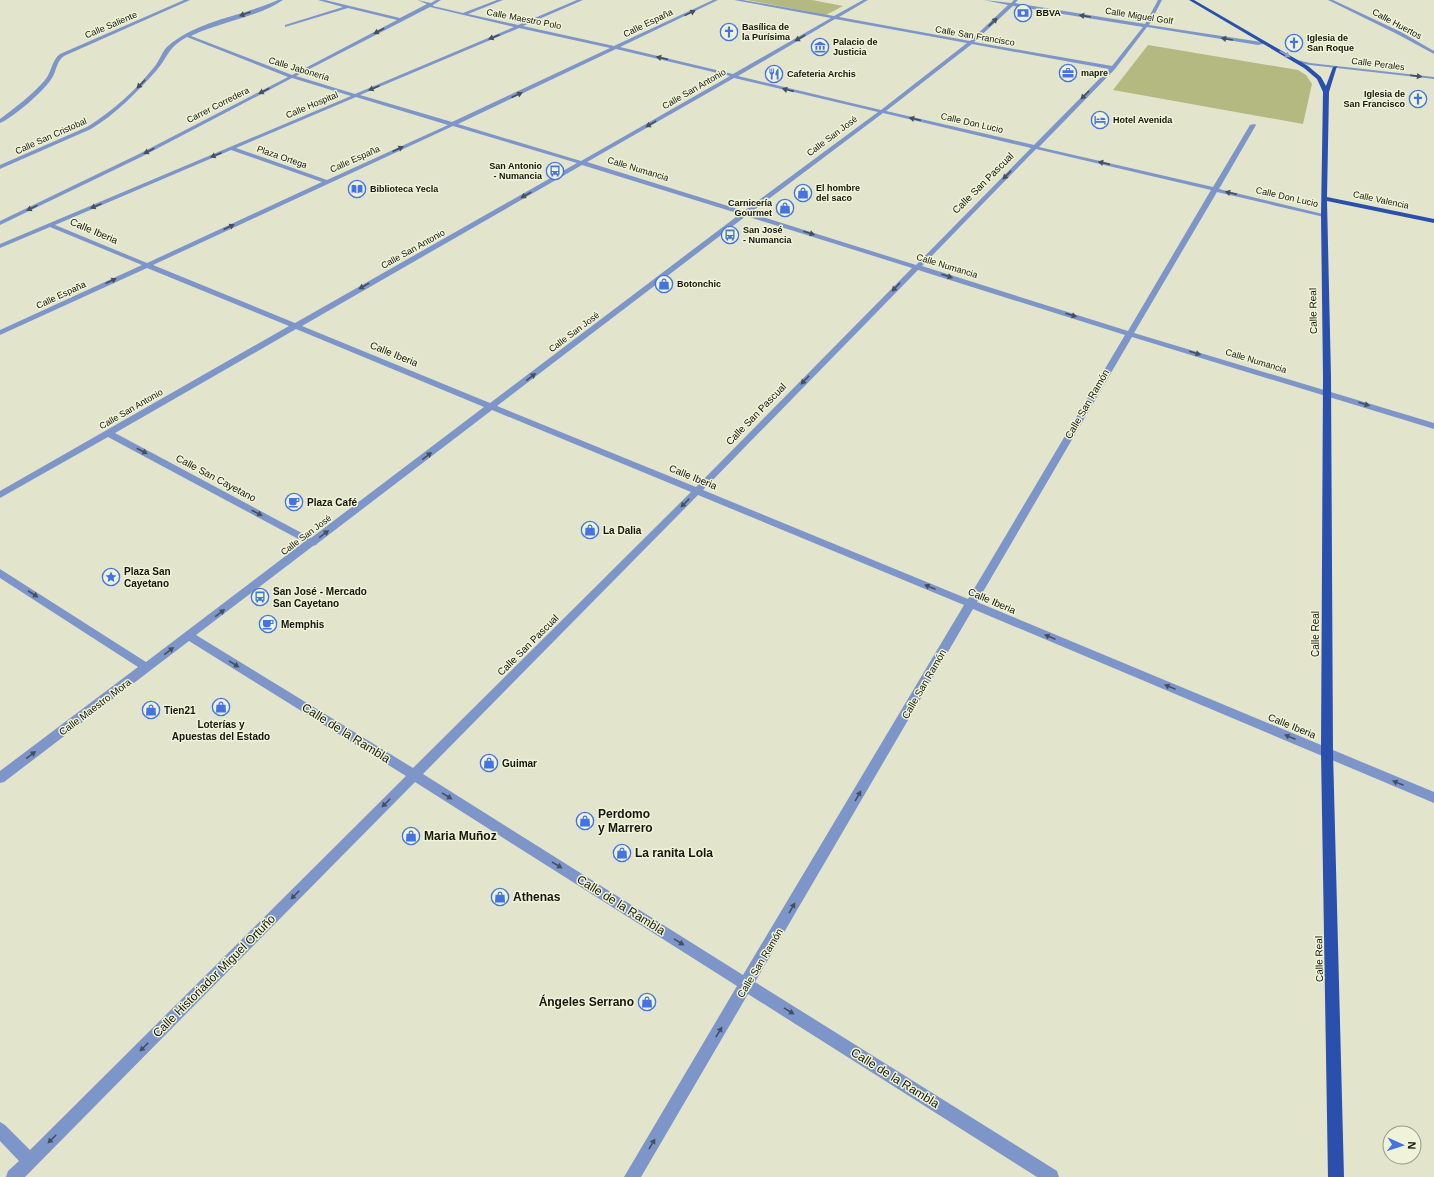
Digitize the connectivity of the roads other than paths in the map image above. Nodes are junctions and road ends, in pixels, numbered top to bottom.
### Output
1 (188, 0) edge
2 (281, 0) edge
3 (320, 0) edge
4 (419, 0) edge
5 (438, 0) edge
6 (501, 0) edge
7 (581, 0) edge
8 (716, 0) edge
9 (736, 0) edge
10 (866, 0) edge
11 (986, 0) edge
12 (1016, 0) edge
13 (1160, 0) edge
14 (1191, 0) edge
15 (1330, 0) edge
16 (1431, 0) edge
17 (1434, 0) edge
18 (430, 4) junction
19 (1012, 4) junction
20 (347, 7) junction
21 (464, 14) junction
22 (834, 19) junction
23 (401, 20) junction
24 (287, 26) dead end
25 (521, 26) junction
26 (1146, 26) junction
27 (188, 36) junction
28 (970, 43) junction
29 (1266, 43) junction
30 (617, 48) junction
31 (1434, 53) edge
32 (1297, 61) junction
33 (1335, 67) junction
34 (1113, 68) junction
35 (293, 76) junction
36 (735, 76) junction
37 (1434, 78) edge
38 (1326, 92) junction
39 (358, 95) junction
40 (882, 111) junction
41 (0, 121) edge
42 (454, 124) junction
43 (1252, 125) dead end
44 (1034, 147) junction
45 (232, 149) junction
46 (583, 163) junction
47 (2, 165) edge
48 (327, 182) junction
49 (1214, 189) junction
50 (1324, 198) junction
51 (746, 213) junction
52 (1324, 215) junction
53 (1434, 221) edge
54 (1, 222) edge
55 (50, 225) junction
56 (0, 246) edge
57 (146, 265) junction
58 (917, 266) junction
59 (295, 325) junction
60 (0, 333) edge
61 (1128, 333) junction
62 (1327, 392) junction
63 (492, 407) junction
64 (1434, 426) edge
65 (108, 433) junction
66 (697, 491) junction
67 (0, 495) edge
68 (313, 543) junction
69 (0, 572) edge
70 (971, 604) junction
71 (189, 636) junction
72 (147, 668) junction
73 (1326, 752) junction
74 (414, 775) junction
75 (0, 778) edge
76 (1434, 798) edge
77 (747, 984) junction
78 (0, 1130) edge
79 (30, 1161) junction
80 (14, 1177) edge
81 (632, 1177) edge
82 (1051, 1177) edge
83 (1336, 1177) edge

1 - 41 street, Calle Saliente
2 -> 27 street, Calle San Cristobal
3 - 20 street
4 - 18 street, Calle Maestro Polo
5 - 18 street, Carrer Corredera
6 - 21 street
7 - 25 street, Calle Hospital
30 -> 8 street, Calle España
9 - 22 street, Calle San Francisco
10 - 22 street, Calle San Antonio
11 - 19 street, Calle Miguel Golf
12 - 19 street, Calle San José
13 - 26 street, Calle San Pascual
14 - 29 main road
15 - 31 street, Calle Huertos
16 - 17 street
18 - 21 street, Calle Maestro Polo
18 - 23 street, Carrer Corredera
26 -> 19 street, Calle Miguel Golf
28 -> 19 street, Calle San José
20 - 23 street
20 - 24 street
21 - 25 street, Calle Maestro Polo
22 - 28 street, Calle San Francisco
22 -> 36 street, Calle San Antonio
23 -> 35 street, Carrer Corredera
25 - 30 street, Calle Maestro Polo
25 -> 39 street, Calle Hospital
29 -> 26 street, Calle Miguel Golf
26 - 34 street, Calle San Pascual
27 - 35 street, Calle Jabonería
27 -> 47 street, Calle San Cristobal
28 - 34 street, Calle San Francisco
28 - 40 street, Calle San José
29 -> 32 main road
36 -> 30 street, Calle Don Lucio
42 -> 30 street, Calle España
32 - 33 street, Calle Perales
32 - 38 main road
33 -> 37 street, Calle Perales
33 - 38 main road
34 -> 44 street, Calle San Pascual
35 - 39 street, Calle Jabonería
35 -> 54 street, Carrer Corredera
40 -> 36 street, Calle Don Lucio
36 -> 46 street, Calle San Antonio
38 - 50 main road, Calle Real
39 - 42 street, Calle Jabonería
39 - 45 street, Calle Hospital
44 -> 40 street, Calle Don Lucio
40 - 51 street, Calle San José
42 - 46 street, Calle Numancia
48 -> 42 street, Calle España
43 - 49 street, Calle San Ramón
49 -> 44 street, Calle Don Lucio
44 -> 58 street, Calle San Pascual
45 - 48 street, Plaza Ortega
45 -> 55 street, Calle Hospital
46 - 51 street, Calle Numancia
46 -> 59 street, Calle San Antonio
57 -> 48 street, Calle España
52 -> 49 street, Calle Don Lucio
49 - 61 street, Calle San Ramón
50 - 52 main road, Calle Real
50 - 53 main road, Calle Valencia
51 -> 58 street, Calle Numancia
63 -> 51 street, Calle San José
52 - 62 main road, Calle Real
55 - 56 street, Calle Hospital
55 - 57 street, Calle Iberia
57 - 59 street, Calle Iberia
60 -> 57 street, Calle España
58 -> 61 street, Calle Numancia
58 -> 66 street, Calle San Pascual
59 - 63 street, Calle Iberia
59 - 65 street, Calle San Antonio
61 -> 62 street, Calle Numancia
61 - 70 street, Calle San Ramón
62 -> 64 street, Calle Numancia
62 - 73 main road, Calle Real
63 - 66 street, Calle Iberia
68 -> 63 street, Calle San José
65 - 67 street, Calle San Antonio
65 -> 68 street, Calle San Cayetano
70 -> 66 street, Calle Iberia
66 -> 74 street, Calle San Pascual
71 -> 68 street, Calle San José
69 -> 72 street
73 -> 70 street, Calle Iberia
77 -> 70 street, Calle San Ramón
72 -> 71 street, Calle Maestro Mora
71 -> 74 street, Calle de la Rambla
75 -> 72 street, Calle Maestro Mora
76 -> 73 street, Calle Iberia
73 - 83 main road, Calle Real
74 -> 77 street, Calle de la Rambla
74 -> 79 street, Calle Historiador Miguel Ortuño
81 -> 77 street, Calle San Ramón
77 -> 82 street, Calle de la Rambla
78 - 79 street
79 - 80 street, Calle Historiador Miguel Ortuño

